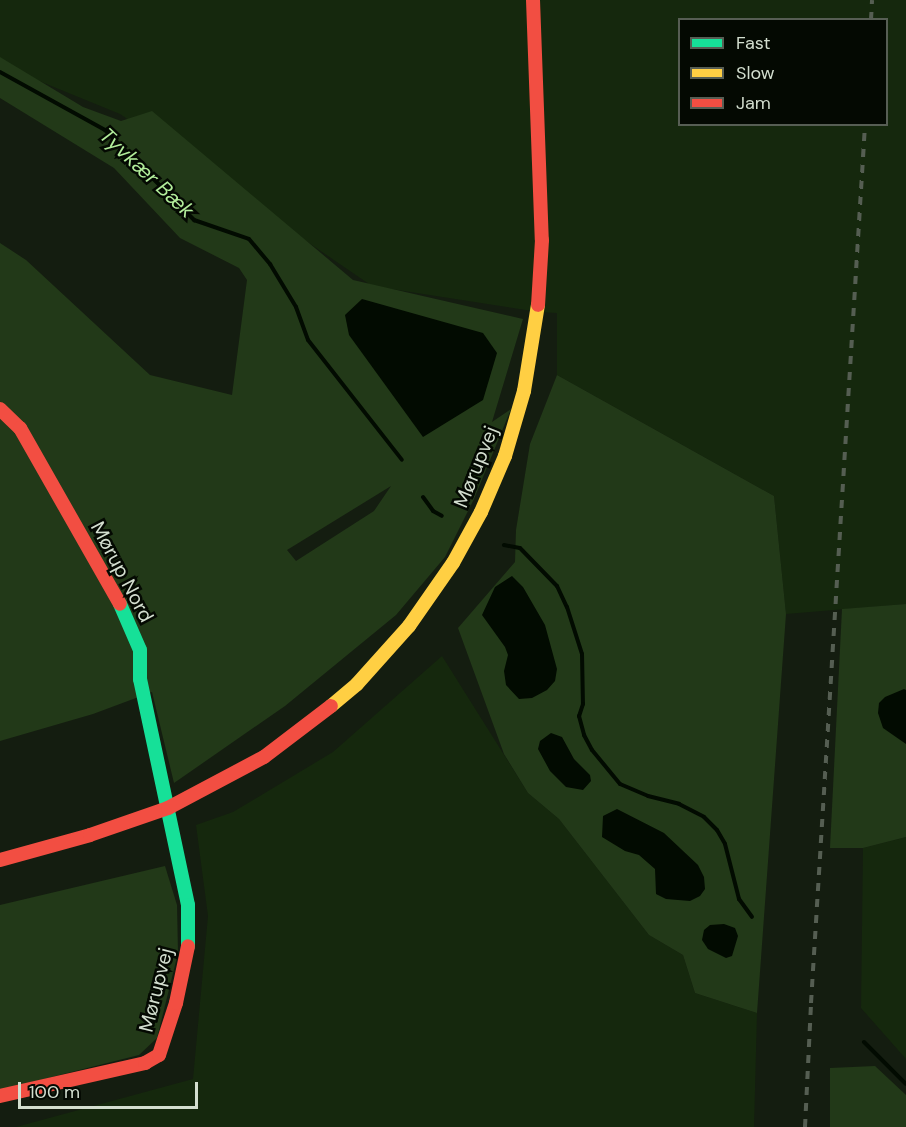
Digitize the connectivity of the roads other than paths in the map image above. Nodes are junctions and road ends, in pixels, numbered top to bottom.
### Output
1 (533, 0) edge
2 (0, 410) edge
3 (168, 808) junction
4 (0, 860) edge
5 (0, 1096) edge

1 - 3 street, Mørupvej
2 - 3 street, Mørup Nord
3 - 4 street, Mørupvej
3 - 5 street, Mørupvej

